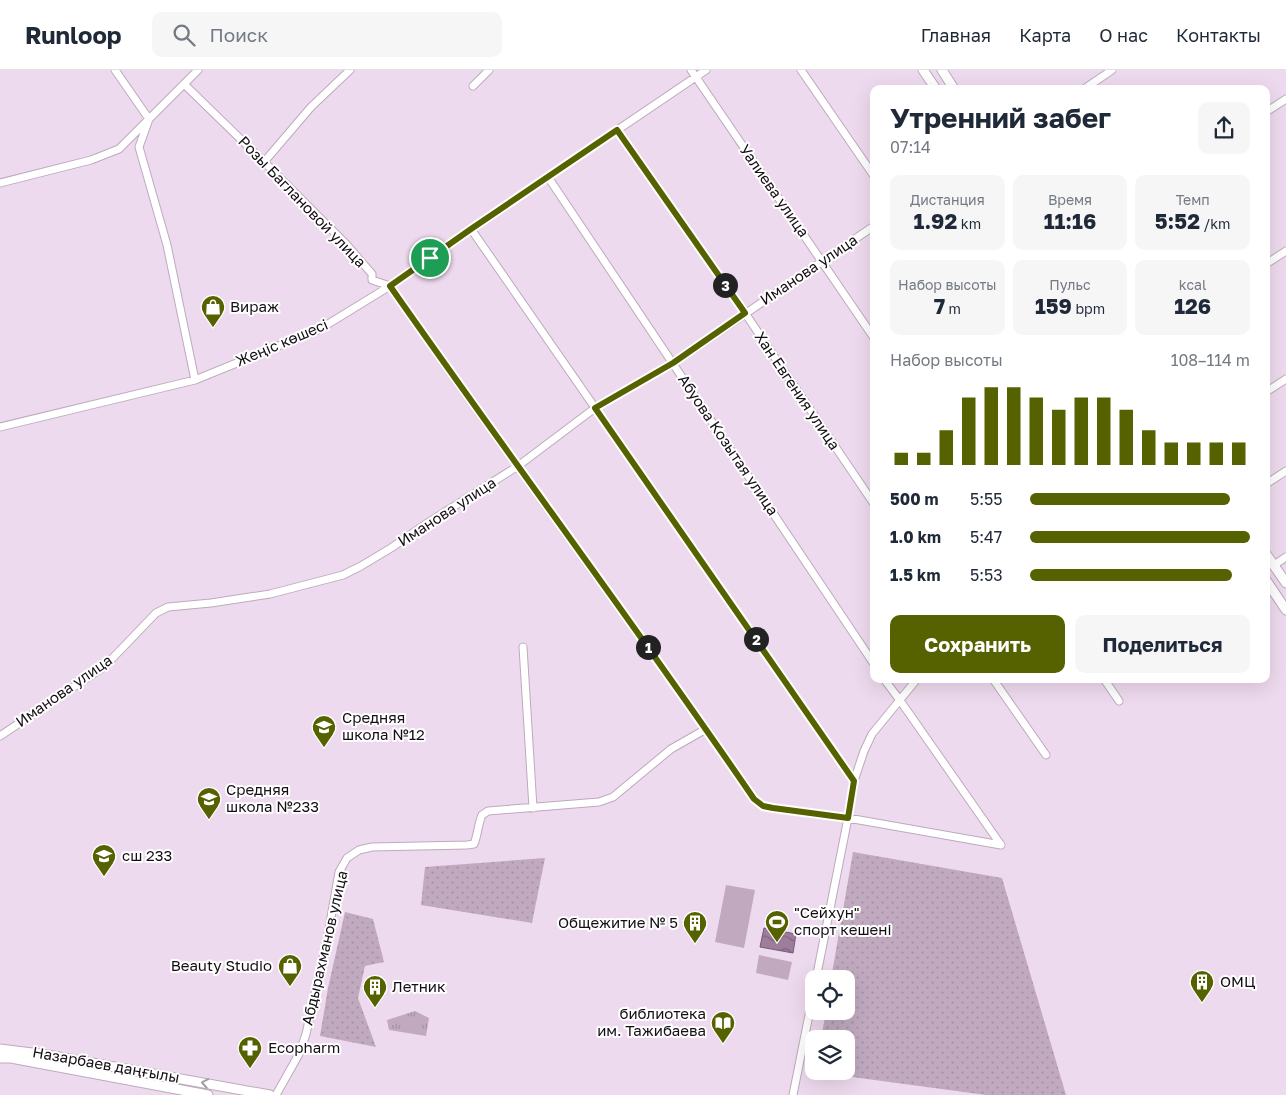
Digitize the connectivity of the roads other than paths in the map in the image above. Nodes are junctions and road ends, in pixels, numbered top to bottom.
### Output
1 (115, 70) edge
2 (198, 70) edge
3 (350, 70) edge
4 (490, 70) edge
5 (691, 70) edge
6 (706, 70) edge
7 (801, 70) edge
8 (923, 70) edge
9 (942, 70) edge
10 (1112, 70) edge
11 (696, 77) junction
12 (184, 84) junction
13 (933, 85) edge
14 (951, 85) edge
15 (1090, 85) edge
16 (473, 86) dead end
17 (1286, 99) edge
18 (1270, 109) edge
19 (149, 119) junction
20 (617, 130) junction
21 (264, 162) junction
22 (870, 170) edge
23 (548, 177) junction
24 (0, 183) edge
25 (471, 229) junction
26 (870, 229) edge
27 (1286, 251) edge
28 (822, 261) junction
29 (1270, 261) edge
30 (390, 286) junction
31 (745, 313) junction
32 (870, 332) edge
33 (673, 363) junction
34 (1286, 379) edge
35 (195, 380) junction
36 (1270, 389) edge
37 (595, 408) junction
38 (0, 427) edge
39 (518, 466) junction
40 (1286, 471) edge
41 (1270, 481) edge
42 (870, 498) edge
43 (1286, 557) edge
44 (1270, 560) edge
45 (1274, 565) junction
46 (1286, 583) edge
47 (1270, 586) edge
48 (1286, 610) edge
49 (523, 647) dead end
50 (870, 658) edge
51 (887, 683) edge
52 (913, 683) edge
53 (996, 683) edge
54 (1107, 683) edge
55 (899, 699) junction
56 (1119, 701) dead end
57 (706, 729) junction
58 (0, 736) edge
59 (1046, 755) dead end
60 (854, 781) junction
61 (533, 808) junction
62 (848, 818) junction
63 (818, 970) edge
64 (808, 1020) edge
65 (0, 1048) edge
66 (0, 1058) edge
67 (224, 1091) edge
68 (208, 1095) edge
69 (270, 1095) edge
70 (276, 1095) edge
71 (793, 1095) edge

1 - 19 street
2 - 12 street
3 - 21 street
4 - 16 street
5 - 11 street, Уалиева улица
6 - 11 street, Жеңіс көшесі
7 - 22 street
8 - 13 main road
9 - 14 main road
10 - 15 street
11 - 20 street, Жеңіс көшесі
11 - 28 street, Уалиева улица
12 - 19 street
12 - 21 street, Розы Баглановой улица
17 - 18 street
19 - 24 street
19 - 35 street
20 - 23 street, Жеңіс көшесі
20 - 31 street, Хан Евгения улица
21 - 30 street, Розы Баглановой улица
23 - 25 street, Жеңіс көшесі
23 - 33 street, Абуова Козытая улица
25 - 30 street, Жеңіс көшесі
25 - 37 street
26 - 28 street, Иманова улица
27 - 29 street
28 - 31 street, Иманова улица
28 - 32 street, Уалиева улица
30 - 35 street, Жеңіс көшесі
30 - 39 street, Розы Баглановой улица
31 - 33 street, Иманова улица
31 - 42 street, Хан Евгения улица
33 - 37 street, Иманова улица
33 - 50 street, Абуова Козытая улица
34 - 36 street
35 - 38 street, Жеңіс көшесі
37 - 39 street, Иманова улица
37 - 60 street
39 - 57 street, Розы Баглановой улица
39 - 58 street, Иманова улица
40 - 41 street
43 - 45 street
44 - 45 main road
45 - 46 main road
47 - 48 main road
49 - 61 street
51 - 55 street
52 - 55 street
53 - 59 street
54 - 56 street
55 - 60 street
55 - 62 street, Розы Баглановой улица
57 - 61 street, Абдырахманов улица
57 - 62 street, Розы Баглановой улица
60 - 62 street
61 - 70 street, Абдырахманов улица
62 - 63 street
64 - 71 street
67 -> 65 main road, Назарбаев даңғылы
66 - 68 main road, Назарбаев даңғылы
67 - 69 main road, Назарбаев даңғылы

